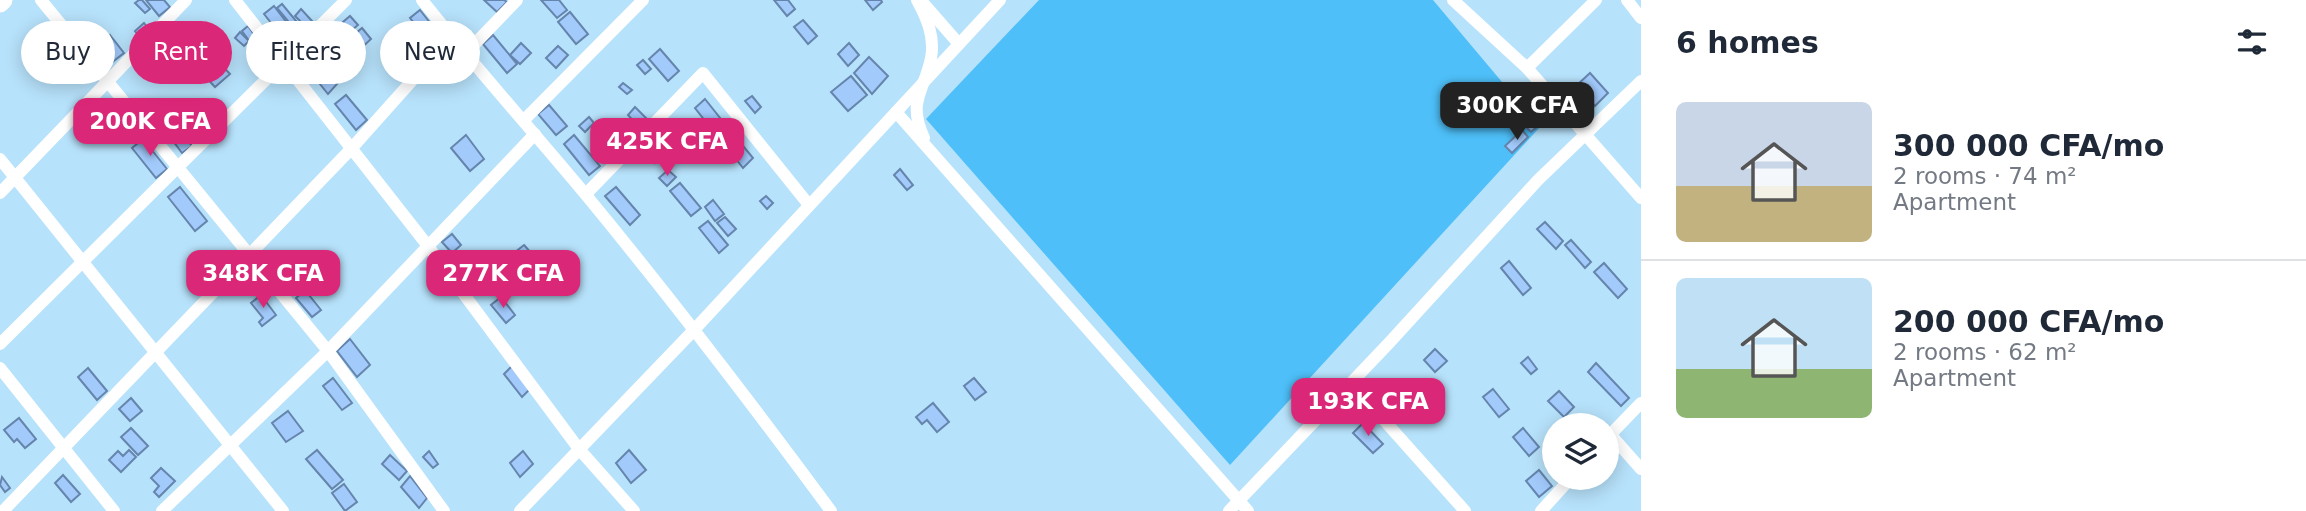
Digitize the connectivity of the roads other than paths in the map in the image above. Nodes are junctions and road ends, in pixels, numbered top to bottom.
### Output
1 (41, 0) edge
2 (186, 0) edge
3 (235, 0) edge
4 (346, 0) edge
5 (422, 0) edge
6 (517, 0) edge
7 (643, 0) edge
8 (919, 0) edge
9 (1000, 0) edge
10 (1596, 0) edge
11 (1627, 0) edge
12 (1459, 2) edge
13 (1641, 18) edge
14 (58, 21) edge
15 (252, 21) edge
16 (325, 21) edge
17 (438, 21) edge
18 (480, 38) edge
19 (959, 44) junction
20 (1527, 68) junction
21 (480, 72) edge
22 (115, 73) edge
23 (1641, 82) edge
24 (922, 83) junction
25 (104, 84) edge
26 (108, 84) edge
27 (262, 84) edge
28 (301, 84) edge
29 (409, 84) edge
30 (896, 111) junction
31 (524, 120) junction
32 (535, 134) junction
33 (1587, 134) junction
34 (928, 148) junction
35 (351, 149) junction
36 (0, 159) edge
37 (177, 168) junction
38 (14, 178) junction
39 (0, 193) edge
40 (586, 194) junction
41 (1641, 198) edge
42 (809, 205) junction
43 (428, 246) junction
44 (248, 256) junction
45 (82, 262) junction
46 (693, 331) junction
47 (0, 344) edge
48 (328, 351) junction
49 (154, 353) junction
50 (0, 368) edge
51 (1641, 402) edge
52 (1383, 419) dead end
53 (1619, 425) edge
54 (63, 446) junction
55 (229, 446) junction
56 (1619, 448) edge
57 (579, 449) junction
58 (1641, 469) edge
59 (1560, 490) edge
60 (1239, 500) junction
61 (3, 511) edge
62 (114, 511) edge
63 (162, 511) edge
64 (283, 511) edge
65 (444, 511) edge
66 (520, 511) edge
67 (634, 511) edge
68 (831, 511) edge
69 (1230, 511) edge
70 (1248, 511) edge
71 (1465, 511) edge
72 (1541, 511) edge

1 - 14 street
2 - 22 street
3 - 15 street
4 - 16 street
5 - 17 street
6 - 18 street
7 - 31 street
8 - 19 street
8 - 24 street
9 - 19 street
10 - 20 street
11 - 13 street
12 - 20 street
19 - 24 street
20 - 33 street
21 - 31 street
23 - 33 street
24 - 30 street
24 - 34 street
25 - 38 street
26 - 37 street
27 - 37 street
28 - 35 street
29 - 35 street
30 - 34 street
30 - 42 street
31 - 32 street
32 - 40 street
32 - 43 street
33 - 41 street
33 - 60 street
34 - 60 street
35 - 43 street
35 - 44 street
36 - 38 street
37 - 44 street
37 - 45 street
38 - 39 street
38 - 45 street
40 - 42 street
40 - 46 street
42 - 46 street
43 - 48 street
43 - 57 street
44 - 48 street
44 - 49 street
45 - 47 street
45 - 49 street
46 - 57 street
46 - 68 street
48 - 55 street
48 - 65 street
49 - 54 street
49 - 55 street
50 - 54 street
51 - 53 street
52 - 71 street
54 - 61 street
54 - 62 street
55 - 63 street
55 - 64 street
56 - 58 street
57 - 66 street
57 - 67 street
59 - 72 street
60 - 69 street
60 - 70 street

